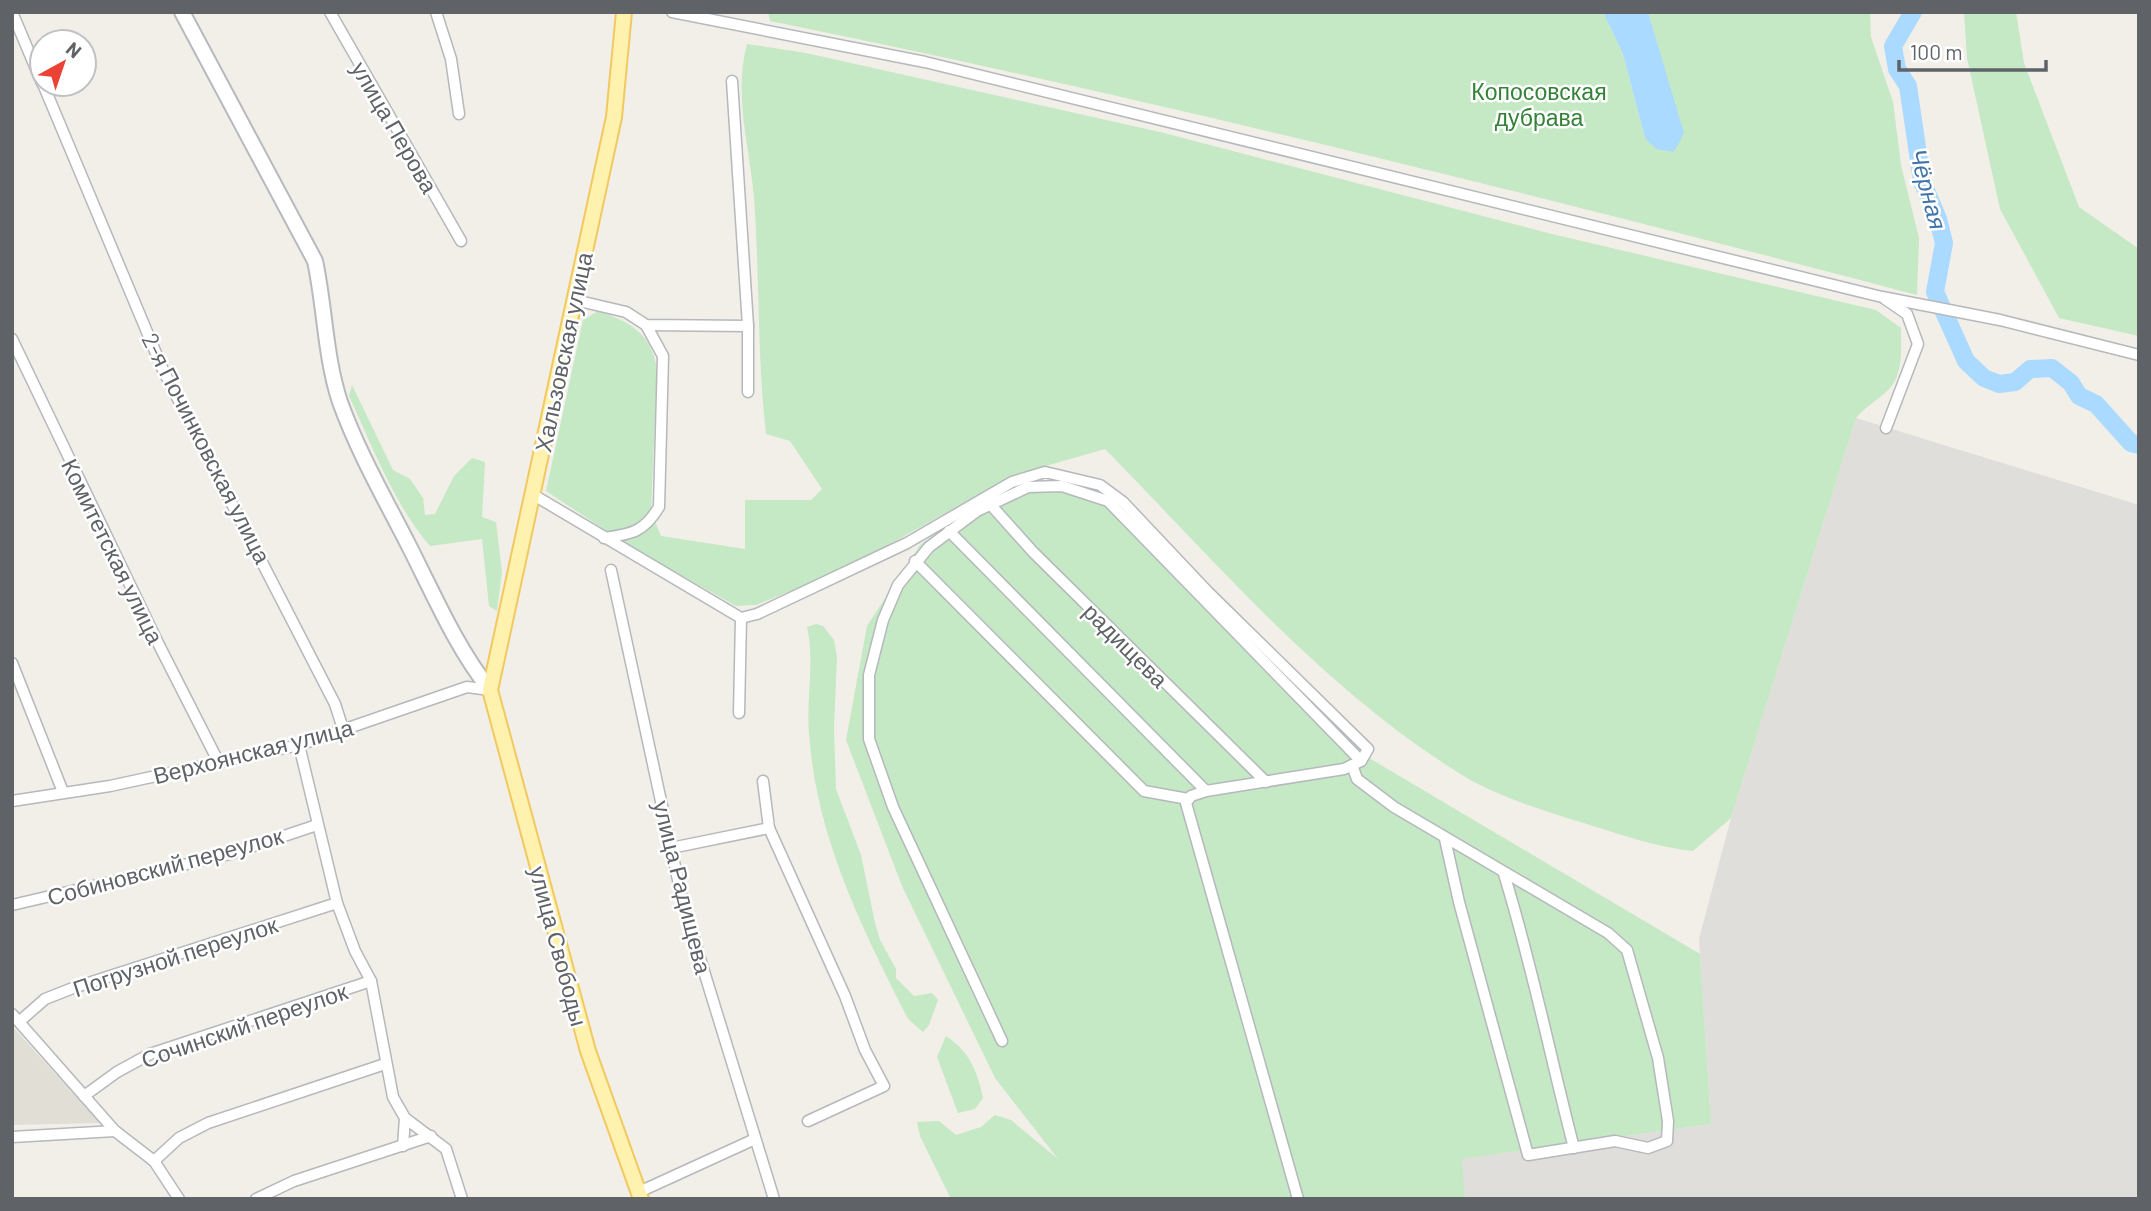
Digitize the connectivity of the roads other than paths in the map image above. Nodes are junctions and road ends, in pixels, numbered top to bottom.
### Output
1 (12, 12) edge
2 (182, 12) edge
3 (330, 12) edge
4 (436, 12) edge
5 (624, 12) edge
6 (672, 12) edge
7 (28, 50) edge
8 (732, 81) dead end
9 (48, 98) edge
10 (459, 114) dead end
11 (461, 241) dead end
12 (1882, 297) junction
13 (575, 300) junction
14 (646, 325) junction
15 (748, 326) junction
16 (12, 339) edge
17 (2139, 355) edge
18 (748, 392) dead end
19 (1886, 428) dead end
20 (531, 494) junction
21 (990, 504) junction
22 (949, 531) junction
23 (604, 538) junction
24 (915, 561) junction
25 (611, 570) dead end
26 (741, 618) junction
27 (12, 663) edge
28 (490, 690) junction
29 (739, 713) dead end
30 (344, 732) junction
31 (299, 745) junction
32 (218, 761) junction
33 (1357, 763) junction
34 (763, 781) dead end
35 (1266, 782) junction
36 (1206, 791) junction
37 (63, 792) junction
38 (1188, 799) junction
39 (12, 801) edge
40 (317, 825) junction
41 (769, 828) junction
42 (1445, 839) junction
43 (671, 848) junction
44 (1504, 874) junction
45 (337, 903) junction
46 (12, 905) edge
47 (372, 981) junction
48 (16, 1018) edge
49 (1002, 1041) dead end
50 (385, 1064) junction
51 (84, 1096) junction
52 (405, 1118) junction
53 (808, 1121) dead end
54 (115, 1131) junction
55 (431, 1136) junction
56 (12, 1137) edge
57 (755, 1139) junction
58 (403, 1146) junction
59 (1574, 1147) junction
60 (154, 1161) junction
61 (640, 1195) edge
62 (178, 1199) edge
63 (256, 1199) edge
64 (462, 1199) edge
65 (774, 1199) edge
66 (1298, 1199) edge

1 - 7 street, 2-я Починковская улица
2 - 28 street
3 - 11 street, улица Перова
4 - 10 street
5 - 13 main road, Хальзовская улица
6 - 12 street
8 - 15 street
9 - 30 street, 2-я Починковская улица
12 - 17 street
12 - 19 street
13 - 14 street
13 - 20 main road, Хальзовская улица
14 - 15 street
14 - 23 street
15 - 18 street
16 - 32 street, Комитетская улица
20 - 23 street
20 - 28 main road, Хальзовская улица
21 - 22 street
21 - 33 street
21 - 35 street, радищева
22 - 24 street
22 - 36 street
23 - 26 street
24 - 38 street
24 - 49 street
25 - 43 street, улица Радищева
26 - 29 street
26 - 33 street
27 - 37 street
28 - 30 street, Верхоянская улица
28 - 61 main road, улица Свободы
30 - 31 street, Верхоянская улица
31 - 32 street, Верхоянская улица
31 - 40 street
32 - 37 street, Верхоянская улица
33 - 35 street
33 - 42 street
34 - 41 street
35 - 36 street
36 - 38 street
37 - 39 street, Верхоянская улица
38 - 66 street
40 - 45 street
40 - 46 street, Собиновский переулок
41 - 43 street
41 - 53 street
42 - 44 street
42 - 59 street
43 - 57 street, улица Радищева
44 - 59 street
44 - 59 street
45 - 47 street
45 - 48 street, Погрузной переулок
47 - 50 street
47 - 51 street, Сочинский переулок
48 - 51 street
50 - 52 street
50 - 60 street
51 - 54 street
52 - 55 street
52 - 58 street
54 - 56 street
54 - 60 street
55 - 58 street
55 - 64 street
57 - 61 street
57 - 65 street, улица Радищева
58 - 63 street
60 - 62 street

